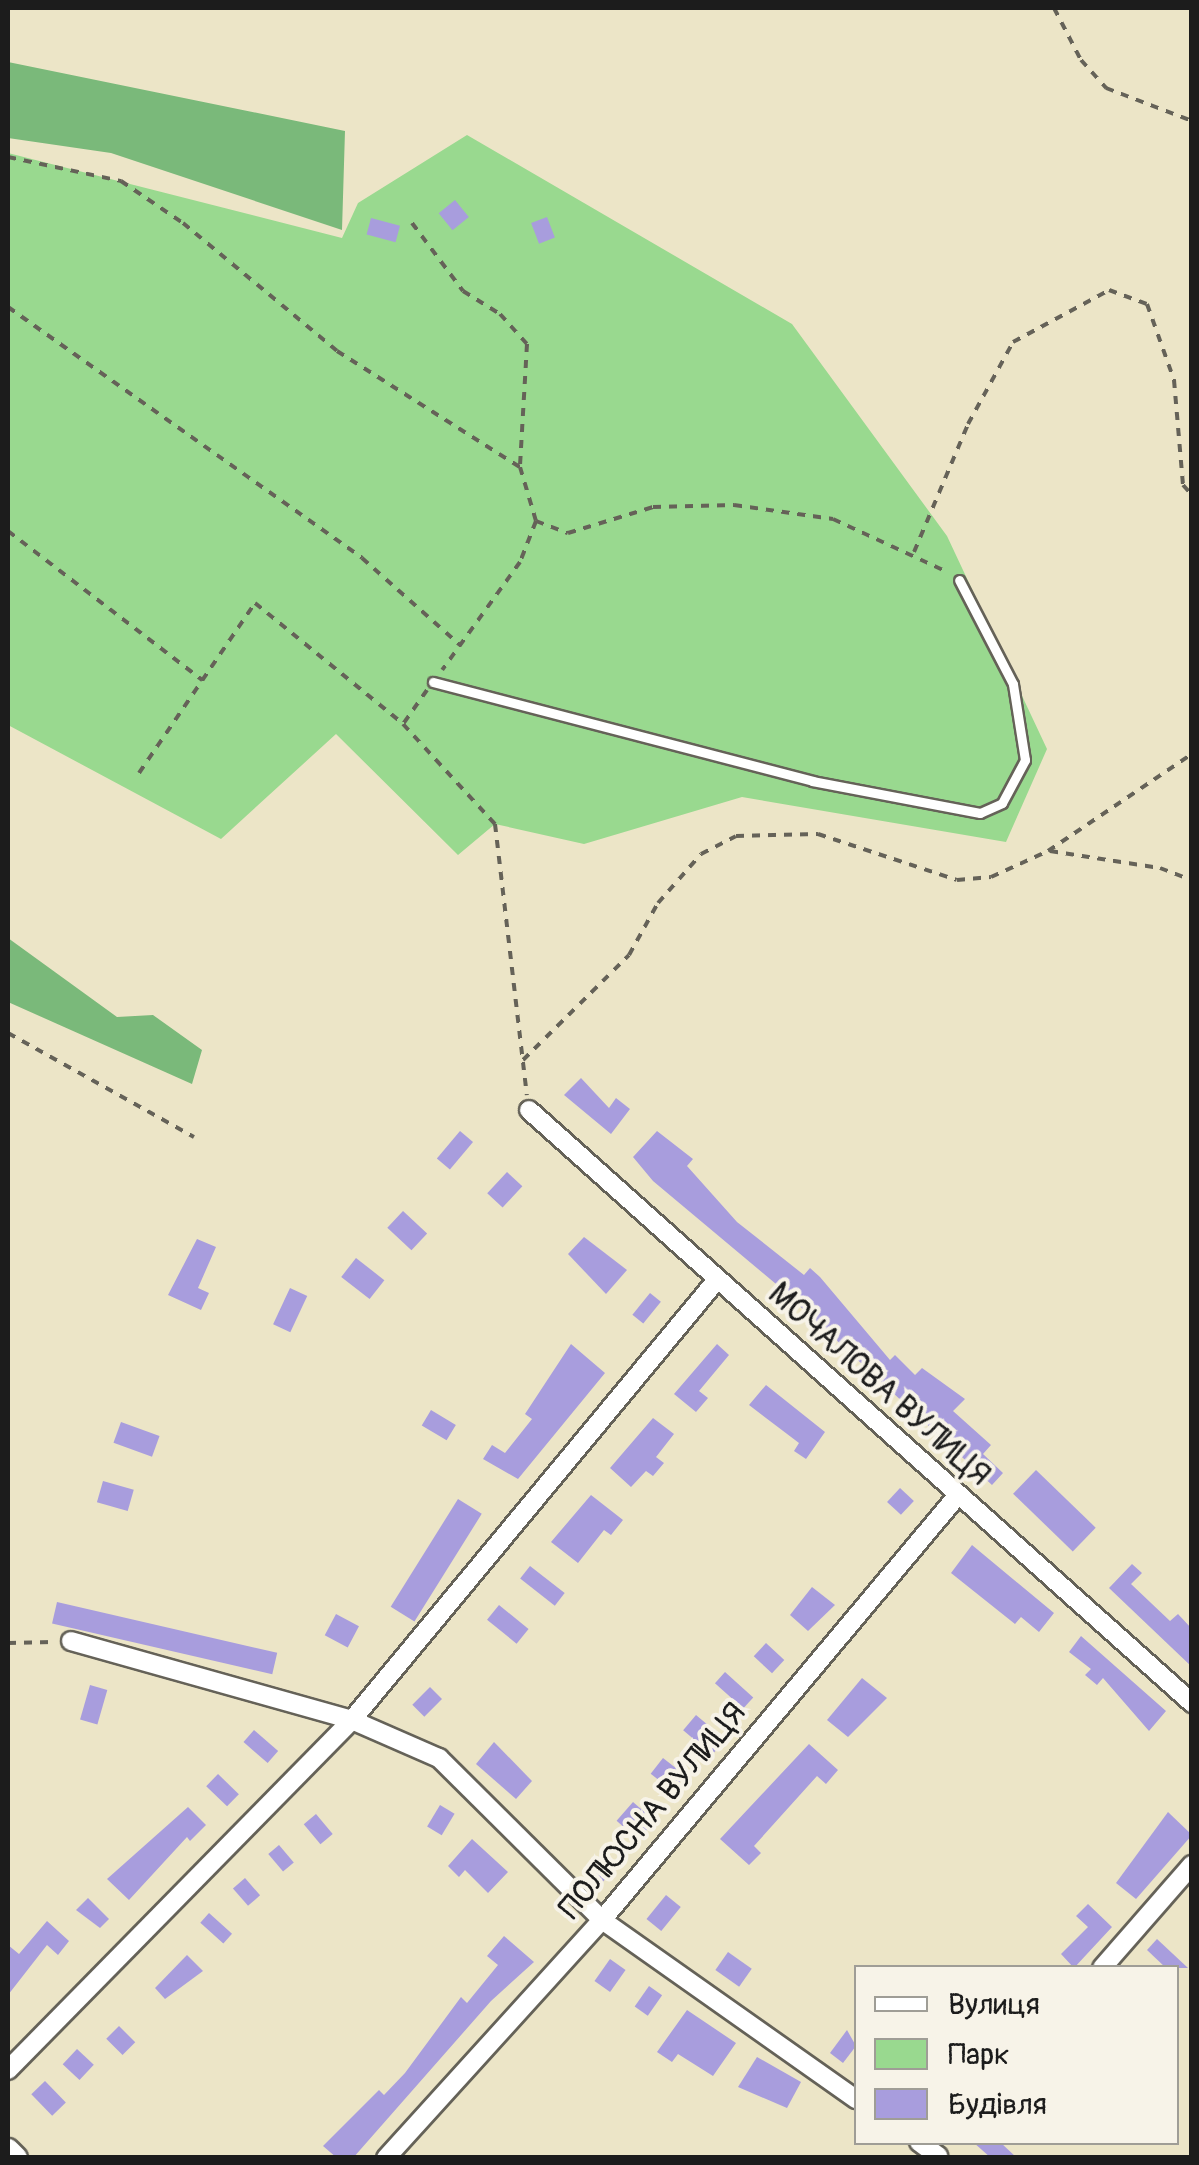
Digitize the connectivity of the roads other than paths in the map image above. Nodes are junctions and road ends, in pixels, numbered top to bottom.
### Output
1 (959, 580) road end
2 (433, 682) road end
3 (528, 1110) road end
4 (716, 1281) junction
5 (958, 1494) junction
6 (70, 1641) road end
7 (1192, 1703) edge
8 (352, 1720) junction
9 (1192, 1865) edge
10 (602, 1920) junction
11 (1105, 1965) edge
12 (8, 2070) edge
13 (854, 2099) edge
14 (8, 2150) edge
15 (16, 2158) edge
16 (386, 2158) edge

1 - 2 lane
3 - 4 street, МОЧАЛОВА ВУЛИЦЯ
4 - 5 street, МОЧАЛОВА ВУЛИЦЯ
4 - 8 street
5 - 7 street, МОЧАЛОВА ВУЛИЦЯ
5 - 10 street, ПОЛЮСНА ВУЛИЦЯ
6 - 8 street
8 - 10 street
8 - 12 street
9 - 11 street
10 - 13 street
10 - 16 street, ПОЛЮСНА ВУЛИЦЯ
14 - 15 street

